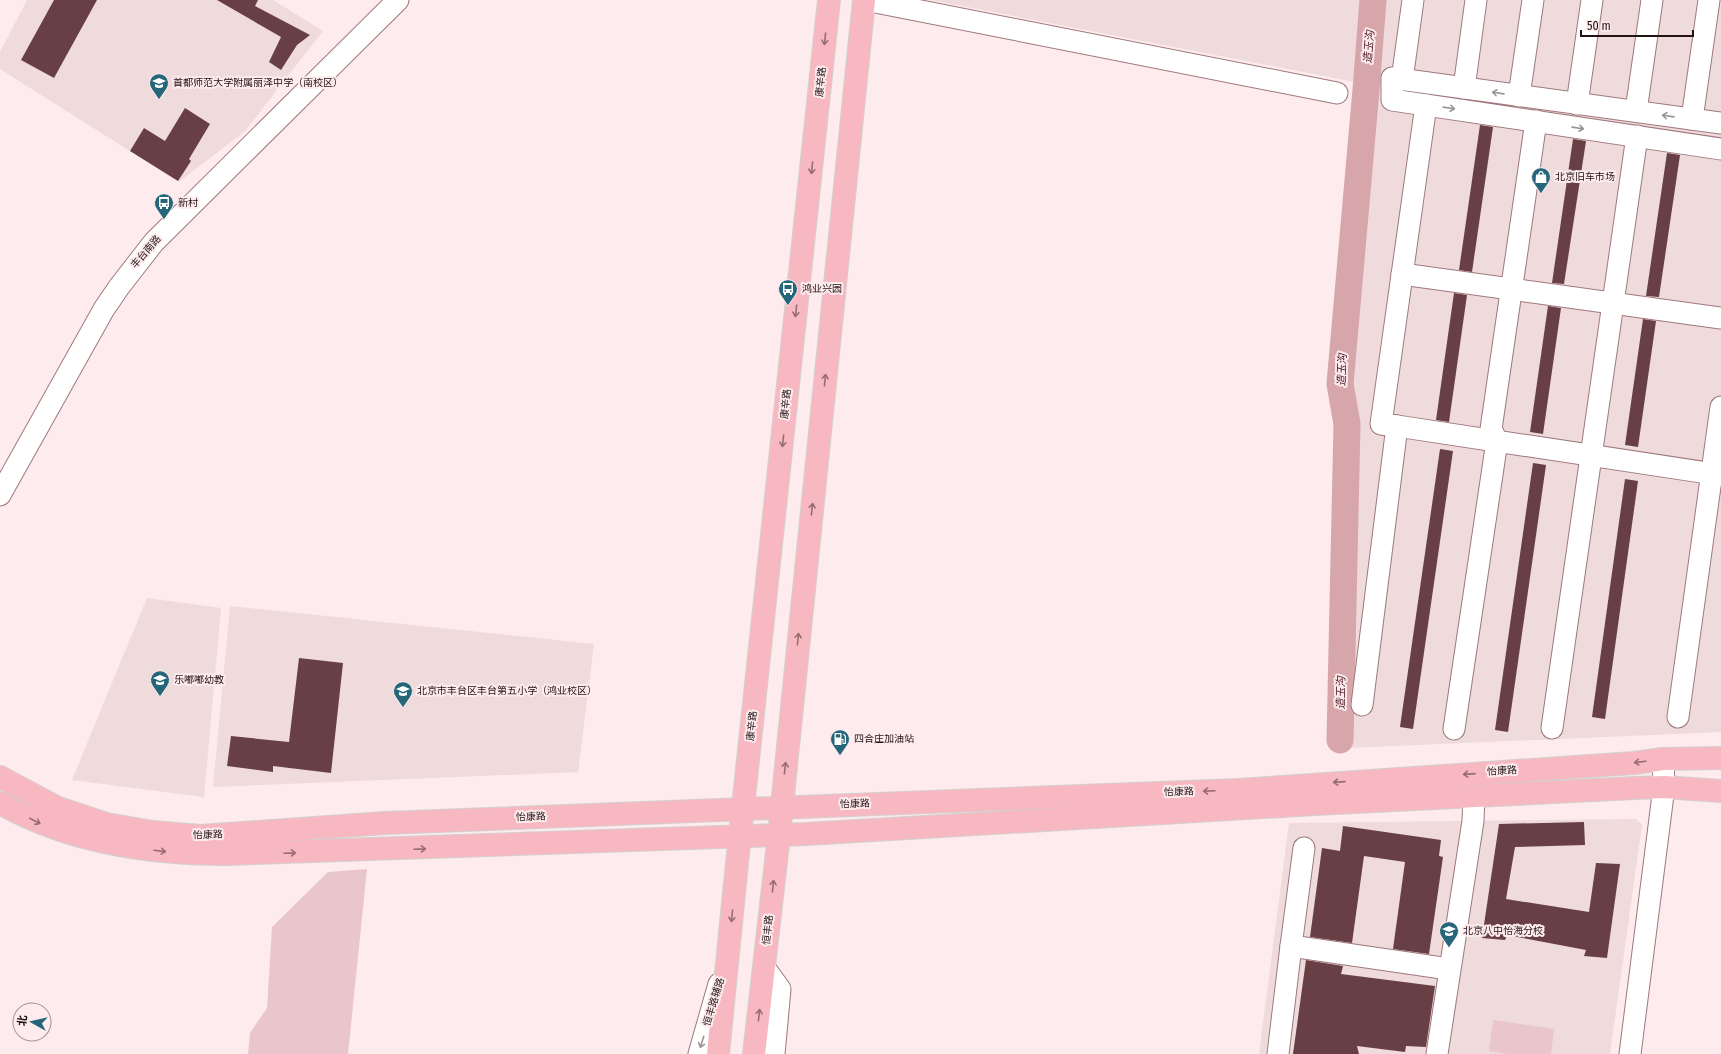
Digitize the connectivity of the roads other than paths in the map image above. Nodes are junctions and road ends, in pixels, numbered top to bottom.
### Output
1 (398, 0) edge
2 (829, 0) edge
3 (864, 0) edge
4 (1413, 0) edge
5 (1476, 0) edge
6 (1534, 0) edge
7 (1592, 0) edge
8 (1652, 0) edge
9 (1708, 0) edge
10 (1402, 80) junction
11 (1464, 88) junction
12 (1338, 93) dead end
13 (1520, 96) junction
14 (1577, 104) junction
15 (1426, 105) junction
16 (1636, 111) junction
17 (1692, 119) junction
18 (1536, 121) junction
19 (1721, 123) edge
20 (1637, 136) junction
21 (1721, 149) edge
22 (1402, 274) junction
23 (1511, 289) junction
24 (1613, 303) junction
25 (1721, 318) edge
26 (1721, 407) edge
27 (1397, 426) junction
28 (1497, 441) junction
29 (1591, 455) junction
30 (5, 474) edge
31 (1716, 474) edge
32 (0, 495) edge
33 (1362, 705) dead end
34 (1678, 717) dead end
35 (1552, 728) dead end
36 (1454, 729) dead end
37 (1721, 758) edge
38 (1664, 759) junction
39 (0, 777) edge
40 (1664, 787) junction
41 (1721, 791) edge
42 (1474, 796) junction
43 (0, 803) edge
44 (781, 807) junction
45 (743, 808) junction
46 (779, 835) junction
47 (740, 836) junction
48 (1304, 848) dead end
49 (1291, 946) junction
50 (729, 951) junction
51 (764, 967) junction
52 (1449, 969) junction
53 (698, 1054) edge
54 (718, 1054) edge
55 (754, 1054) edge
56 (774, 1054) edge
57 (1278, 1054) edge
58 (1438, 1054) edge
59 (1630, 1054) edge

1 - 30 street, 丰台南路
2 -> 45 main road, 康辛路
3 - 12 street
44 -> 3 main road
4 - 10 street
5 - 11 street
6 - 13 street
7 - 14 street
8 - 16 street
9 - 17 street
10 - 11 street
10 - 15 street
13 -> 11 street
13 - 14 street
14 - 16 street
15 -> 18 street
15 - 22 street
17 -> 16 street
17 - 19 street
18 -> 20 street
18 - 23 street
20 - 21 street
20 - 24 street
22 - 23 street
22 - 27 street
23 - 24 street
23 - 28 street
24 - 25 street
24 - 29 street
26 - 31 street
27 - 28 street
27 - 33 street
28 - 29 street
28 - 36 street
29 - 31 street
29 - 35 street
30 - 32 street, 丰台南路
31 - 34 street
37 - 38 main road, 怡康路
38 - 40 street
38 -> 44 main road, 怡康路
39 - 45 main road, 怡康路
40 - 41 main road, 怡康路
40 - 42 main road, 怡康路
40 - 59 street
42 - 46 main road, 怡康路
42 - 52 street
43 -> 47 main road, 怡康路
44 - 45 main road, 怡康路
44 - 46 main road, 恒丰路
45 - 47 main road
46 - 47 main road, 怡康路
51 -> 46 main road, 恒丰路
47 -> 50 main road
48 - 49 street
49 - 52 street
49 - 57 street
50 -> 53 street, 恒丰路辅路
50 - 54 main road
55 -> 51 main road, 恒丰路
51 - 56 street
52 - 58 street

